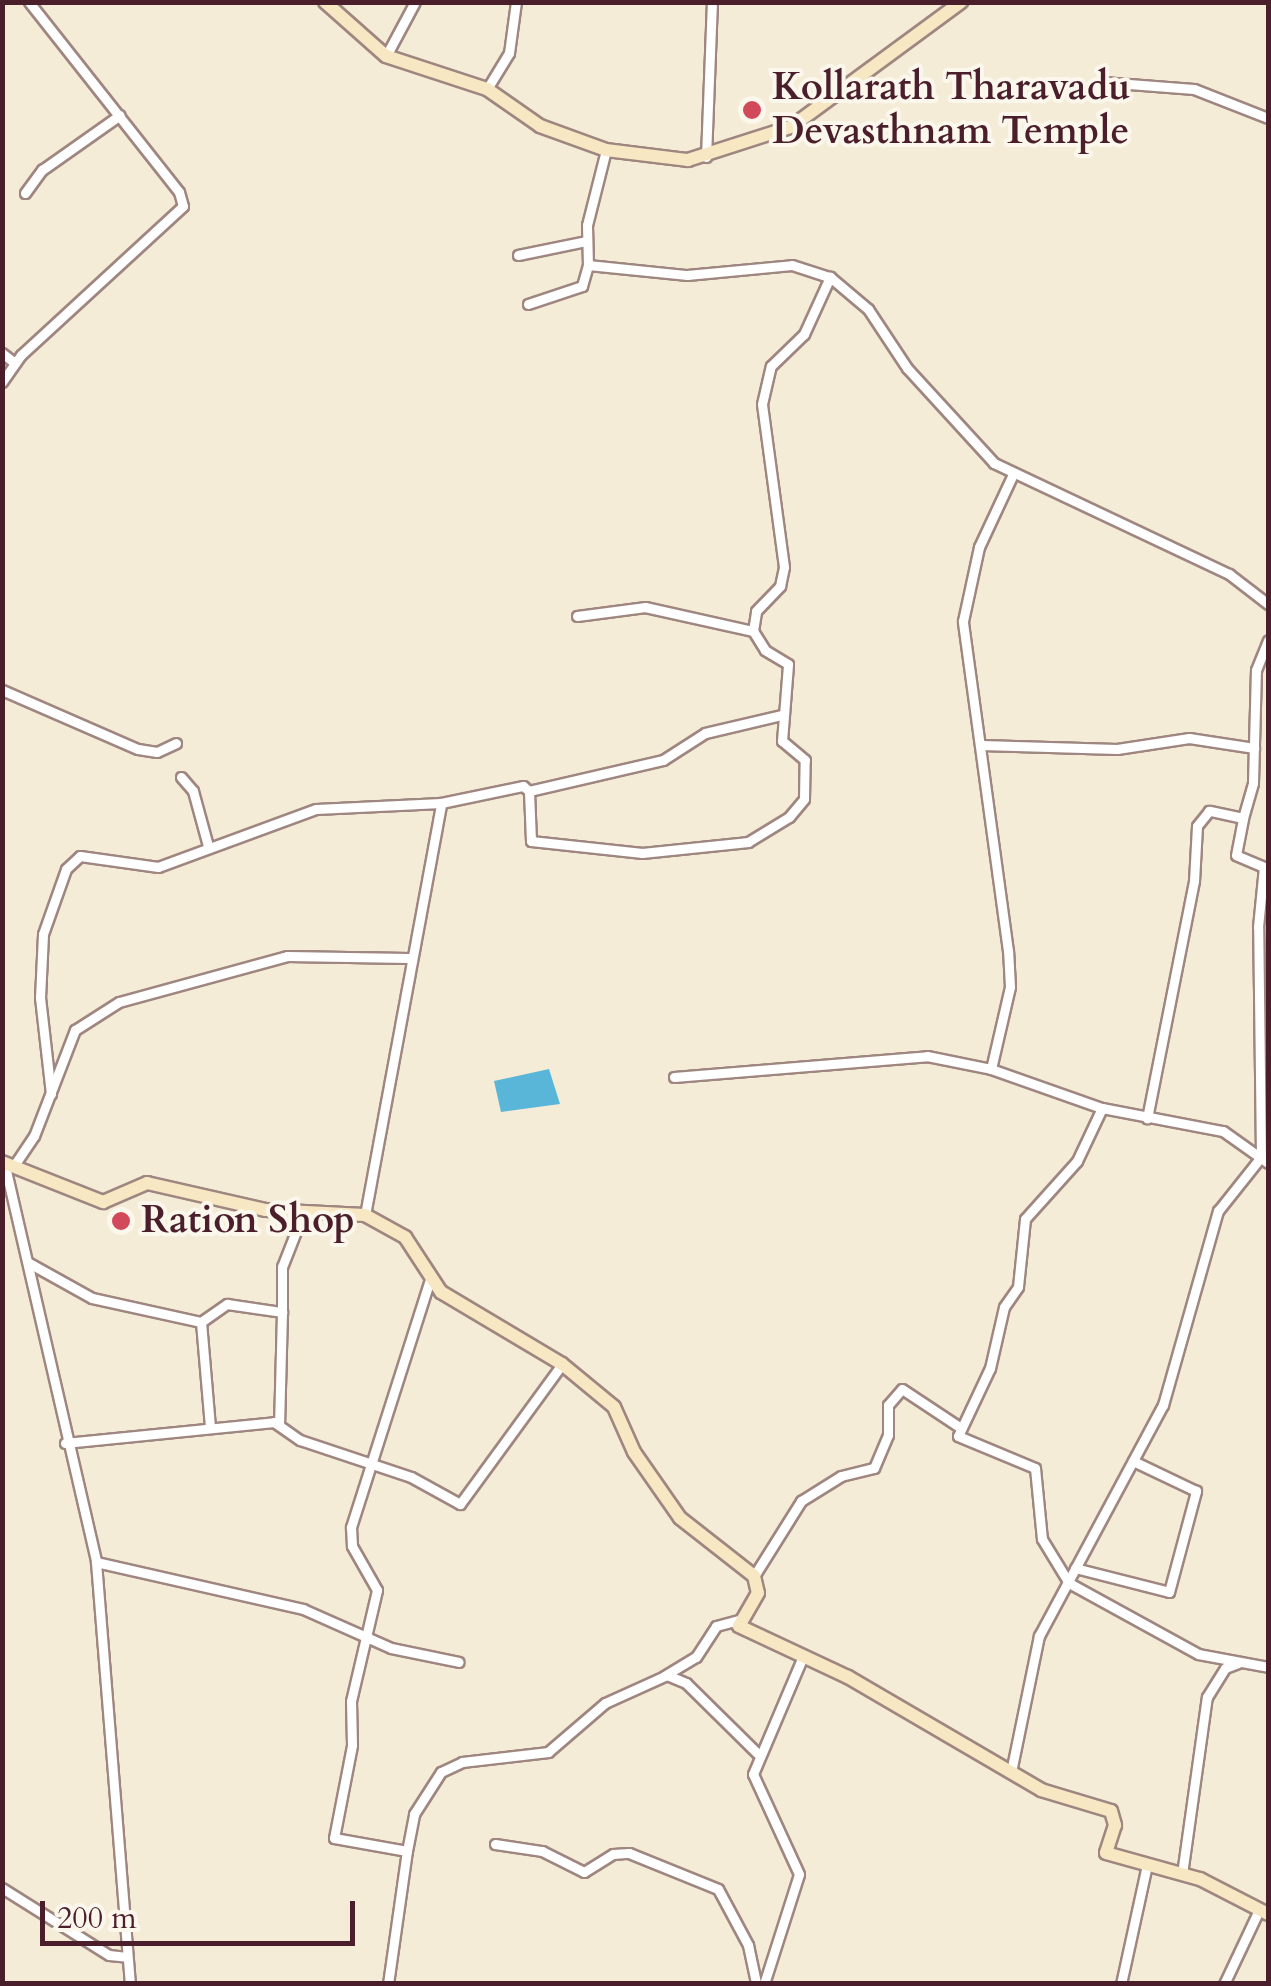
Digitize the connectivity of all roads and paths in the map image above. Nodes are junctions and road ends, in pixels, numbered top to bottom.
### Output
1 (29, 2) edge
2 (325, 2) edge
3 (415, 2) edge
4 (516, 2) edge
5 (712, 2) edge
6 (961, 2) edge
7 (386, 56) junction
8 (1102, 82) dead end
9 (488, 90) junction
10 (120, 115) junction
11 (1268, 118) edge
12 (606, 150) junction
13 (706, 158) junction
14 (26, 193) dead end
15 (586, 241) junction
16 (518, 255) dead end
17 (588, 264) junction
18 (830, 277) junction
19 (528, 304) dead end
20 (2, 352) edge
21 (15, 363) junction
22 (2, 382) edge
23 (1013, 474) junction
24 (1268, 604) edge
25 (578, 616) dead end
26 (753, 630) junction
27 (1268, 640) edge
28 (2, 690) edge
29 (782, 716) junction
30 (176, 744) dead end
31 (981, 745) junction
32 (1254, 748) junction
33 (181, 777) dead end
34 (529, 791) junction
35 (440, 803) junction
36 (1244, 818) junction
37 (208, 846) junction
38 (408, 958) junction
39 (991, 1068) junction
40 (674, 1077) dead end
41 (51, 1094) junction
42 (1102, 1108) junction
43 (1147, 1118) junction
44 (1265, 1160) edge
45 (7, 1162) edge
46 (304, 1211) junction
47 (365, 1215) junction
48 (29, 1263) junction
49 (430, 1280) junction
50 (282, 1312) junction
51 (201, 1322) junction
52 (562, 1364) junction
53 (278, 1424) junction
54 (958, 1426) junction
55 (210, 1428) junction
56 (65, 1443) junction
57 (1134, 1461) junction
58 (366, 1462) junction
59 (96, 1562) junction
60 (1075, 1568) junction
61 (754, 1576) junction
62 (1068, 1583) junction
63 (739, 1620) junction
64 (366, 1635) junction
65 (803, 1656) junction
66 (459, 1662) dead end
67 (1239, 1663) junction
68 (1268, 1666) edge
69 (663, 1677) junction
70 (758, 1753) junction
71 (1010, 1772) junction
72 (495, 1844) dead end
73 (407, 1851) junction
74 (1147, 1864) junction
75 (1182, 1874) junction
76 (2, 1888) edge
77 (1264, 1912) edge
78 (128, 1957) junction
79 (130, 1984) edge
80 (388, 1984) edge
81 (756, 1984) edge
82 (764, 1984) edge
83 (1121, 1984) edge
84 (1224, 1984) edge

1 - 10 street
2 - 7 main road
3 - 7 street
4 - 9 street
5 - 13 street
6 - 13 main road
7 - 9 main road
8 - 11 street
9 - 12 main road
10 - 14 street
10 - 21 street
12 - 13 main road
12 - 15 street
15 - 16 street
15 - 17 street
17 - 18 street
17 - 19 street
18 - 23 street
18 - 26 street
20 - 21 street
21 - 22 street
23 - 24 street
23 - 31 street
25 - 26 street
26 - 29 street
27 - 32 street
28 - 30 street
29 - 34 street
29 - 34 street
31 - 32 street
31 - 39 street
32 - 36 street
33 - 37 street
34 - 35 street
35 - 37 street
35 - 38 street
36 - 43 street
36 - 44 street
37 - 41 street
38 - 41 street
38 - 47 street
39 - 40 street
39 - 42 street
41 - 45 street
42 - 43 street
42 - 54 street
43 - 44 street
44 - 57 street
45 - 46 main road
45 - 48 street
46 - 47 main road
46 - 50 street
47 - 49 main road
48 - 51 street
48 - 56 street
49 - 52 main road
49 - 58 street
50 - 51 street
50 - 53 street
51 - 55 street
52 - 58 street
52 - 61 main road
53 - 55 street
53 - 58 street
54 - 61 street
54 - 62 street
55 - 56 street
56 - 59 street
57 - 60 street
57 - 60 street
58 - 64 street
59 - 64 street
59 - 78 street
60 - 62 street
61 - 63 main road
62 - 67 street
62 - 71 street
63 - 65 main road
63 - 69 street
64 - 66 street
64 - 73 street
65 - 70 street
65 - 71 main road
67 - 68 street
67 - 75 street
69 - 70 street
69 - 73 street
70 - 82 street
71 - 74 main road
72 - 81 street
73 - 80 street
74 - 75 main road
74 - 83 street
75 - 77 main road
76 - 78 street
77 - 84 street
78 - 79 street

